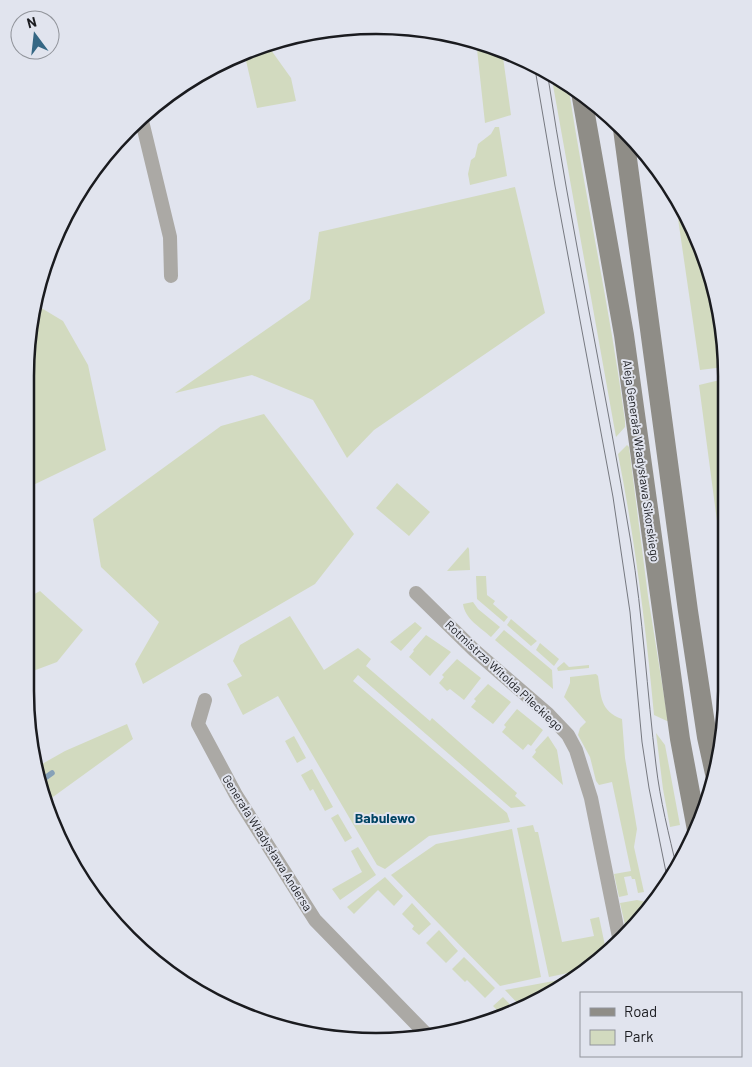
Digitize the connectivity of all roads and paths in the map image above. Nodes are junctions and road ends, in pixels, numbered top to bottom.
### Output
1 (583, 103) edge
2 (142, 126) edge
3 (625, 141) edge
4 (171, 276) dead end
5 (416, 593) dead end
6 (205, 700) dead end
7 (712, 759) edge
8 (694, 816) edge
9 (618, 933) edge
10 (422, 1030) edge

1 - 8 main road, Aleja Generała Władysława Sikorskiego
2 - 4 street
3 - 7 main road, Aleja Generała Władysława Sikorskiego
5 - 9 street, Rotmistrza Witolda Pileckiego
6 - 10 street, Generała Władysława Andersa

